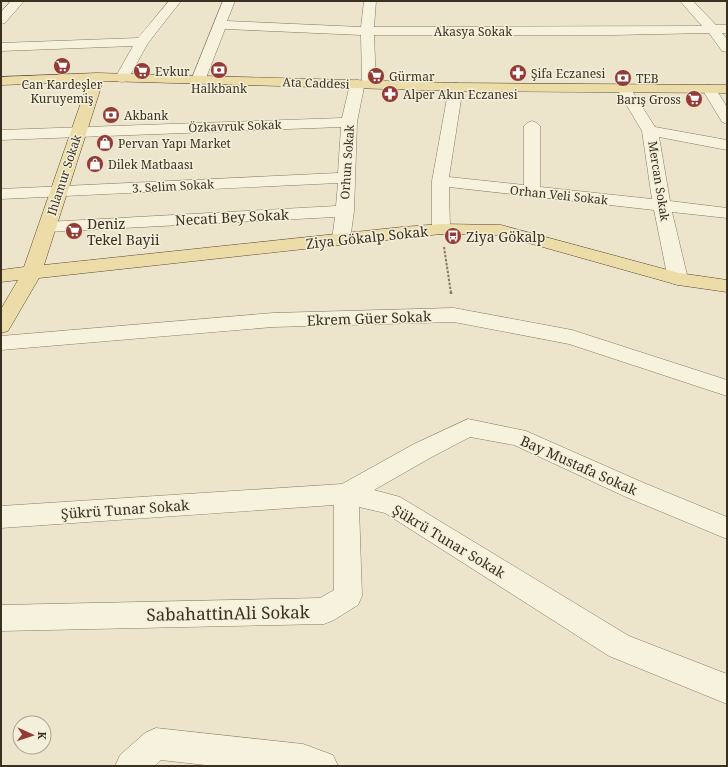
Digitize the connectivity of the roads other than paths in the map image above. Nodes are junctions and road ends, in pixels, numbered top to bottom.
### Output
1 (18, 1) edge
2 (159, 1) edge
3 (230, 1) edge
4 (370, 1) edge
5 (686, 1) edge
6 (174, 2) edge
7 (1, 20) edge
8 (220, 25) junction
9 (712, 29) junction
10 (727, 29) edge
11 (367, 31) junction
12 (142, 42) junction
13 (1, 47) edge
14 (727, 48) edge
15 (97, 77) junction
16 (122, 78) junction
17 (199, 78) junction
18 (1, 82) edge
19 (363, 84) junction
20 (456, 87) junction
21 (624, 89) junction
22 (709, 89) junction
23 (727, 89) edge
24 (727, 119) edge
25 (349, 122) junction
26 (532, 126) dead end
27 (79, 131) junction
28 (650, 131) junction
29 (1, 135) edge
30 (727, 144) edge
31 (346, 178) junction
32 (440, 181) junction
33 (59, 191) junction
34 (532, 192) junction
35 (1, 194) edge
36 (662, 206) junction
37 (345, 211) junction
38 (727, 213) edge
39 (47, 227) junction
40 (441, 229) junction
41 (341, 240) junction
42 (32, 273) junction
43 (1, 276) edge
44 (678, 279) junction
45 (727, 286) edge
46 (1, 326) edge
47 (1, 343) edge
48 (727, 388) edge
49 (346, 494) junction
50 (1, 516) edge
51 (727, 528) edge
52 (1, 618) edge
53 (727, 689) edge
54 (131, 766) edge
55 (322, 766) edge

1 - 7 street
2 - 6 street
3 - 8 street
4 - 11 street, Orhun Sokak
5 - 9 street
6 - 12 street
8 - 11 street, Akasya Sokak
8 - 17 street
9 - 10 street, Akasya Sokak
9 - 11 street, Akasya Sokak
9 - 14 street
11 - 19 street, Orhun Sokak
12 - 13 street
12 - 16 street
15 - 16 main road, Ata Caddesi
15 - 18 main road, Ata Caddesi
15 - 27 main road, Ihlamur Sokak
16 - 17 main road, Ata Caddesi
17 - 19 main road, Ata Caddesi
19 - 20 main road, Ata Caddesi
19 - 25 street, Orhun Sokak
20 - 21 main road, Ata Caddesi
20 - 32 street
21 - 22 main road, Ata Caddesi
21 - 28 street, Mercan Sokak
22 - 23 main road, Ata Caddesi
22 - 24 street
25 - 27 street, Özkavruk Sokak
25 - 31 street, Orhun Sokak
26 - 34 street
27 - 29 street, Özkavruk Sokak
27 - 33 main road, Ihlamur Sokak
28 - 30 street
28 - 36 street, Mercan Sokak
31 - 33 street, 3. Selim Sokak
31 - 37 street, Orhun Sokak
32 - 34 street, Orhan Veli Sokak
32 - 40 street
33 - 35 street, 3. Selim Sokak
33 - 39 main road, Ihlamur Sokak
34 - 36 street, Orhan Veli Sokak
36 - 38 street, Orhan Veli Sokak
36 - 44 street, Mercan Sokak
37 - 39 street, Necati Bey Sokak
37 - 41 street, Orhun Sokak
39 - 42 main road, Ihlamur Sokak
40 - 41 main road, Ziya Gökalp Sokak
40 - 44 main road, Ziya Gökalp Sokak
41 - 42 main road, Ziya Gökalp Sokak
42 - 43 main road, Ziya Gökalp Sokak
42 - 46 main road, Ihlamur Sokak
44 - 45 main road, Ziya Gökalp Sokak
47 - 48 street, Ekrem Güer Sokak
49 - 50 street, Şükrü Tunar Sokak
49 - 51 street, Bay Mustafa Sokak
49 - 52 street, SabahattinAli Sokak
49 - 53 street, Şükrü Tunar Sokak
54 - 55 street

